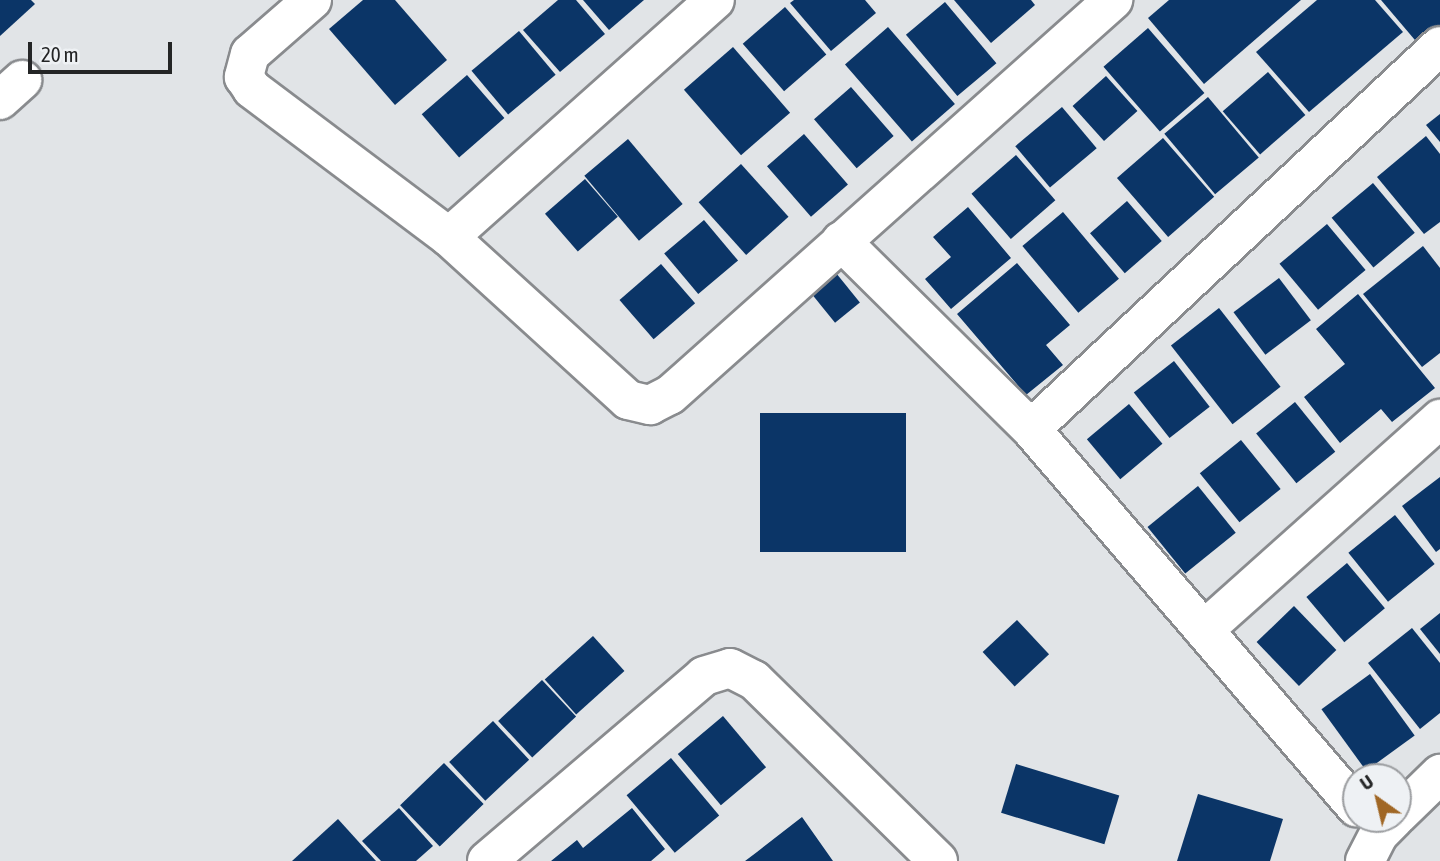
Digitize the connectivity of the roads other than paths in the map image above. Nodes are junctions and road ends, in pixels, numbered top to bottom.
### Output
1 (312, 0) edge
2 (715, 0) edge
3 (1113, 0) edge
4 (1440, 46) edge
5 (449, 237) junction
6 (841, 241) junction
7 (1440, 419) edge
8 (1031, 429) junction
9 (1204, 629) junction
10 (1440, 774) edge
11 (1342, 786) edge
12 (1412, 797) edge
13 (920, 855) edge
14 (487, 861) edge

1 - 5 street
2 - 5 street
3 - 6 street
4 - 8 street
5 - 6 street
6 - 8 street
7 - 9 street
8 - 9 street
9 - 11 street
10 - 12 street
13 - 14 street

